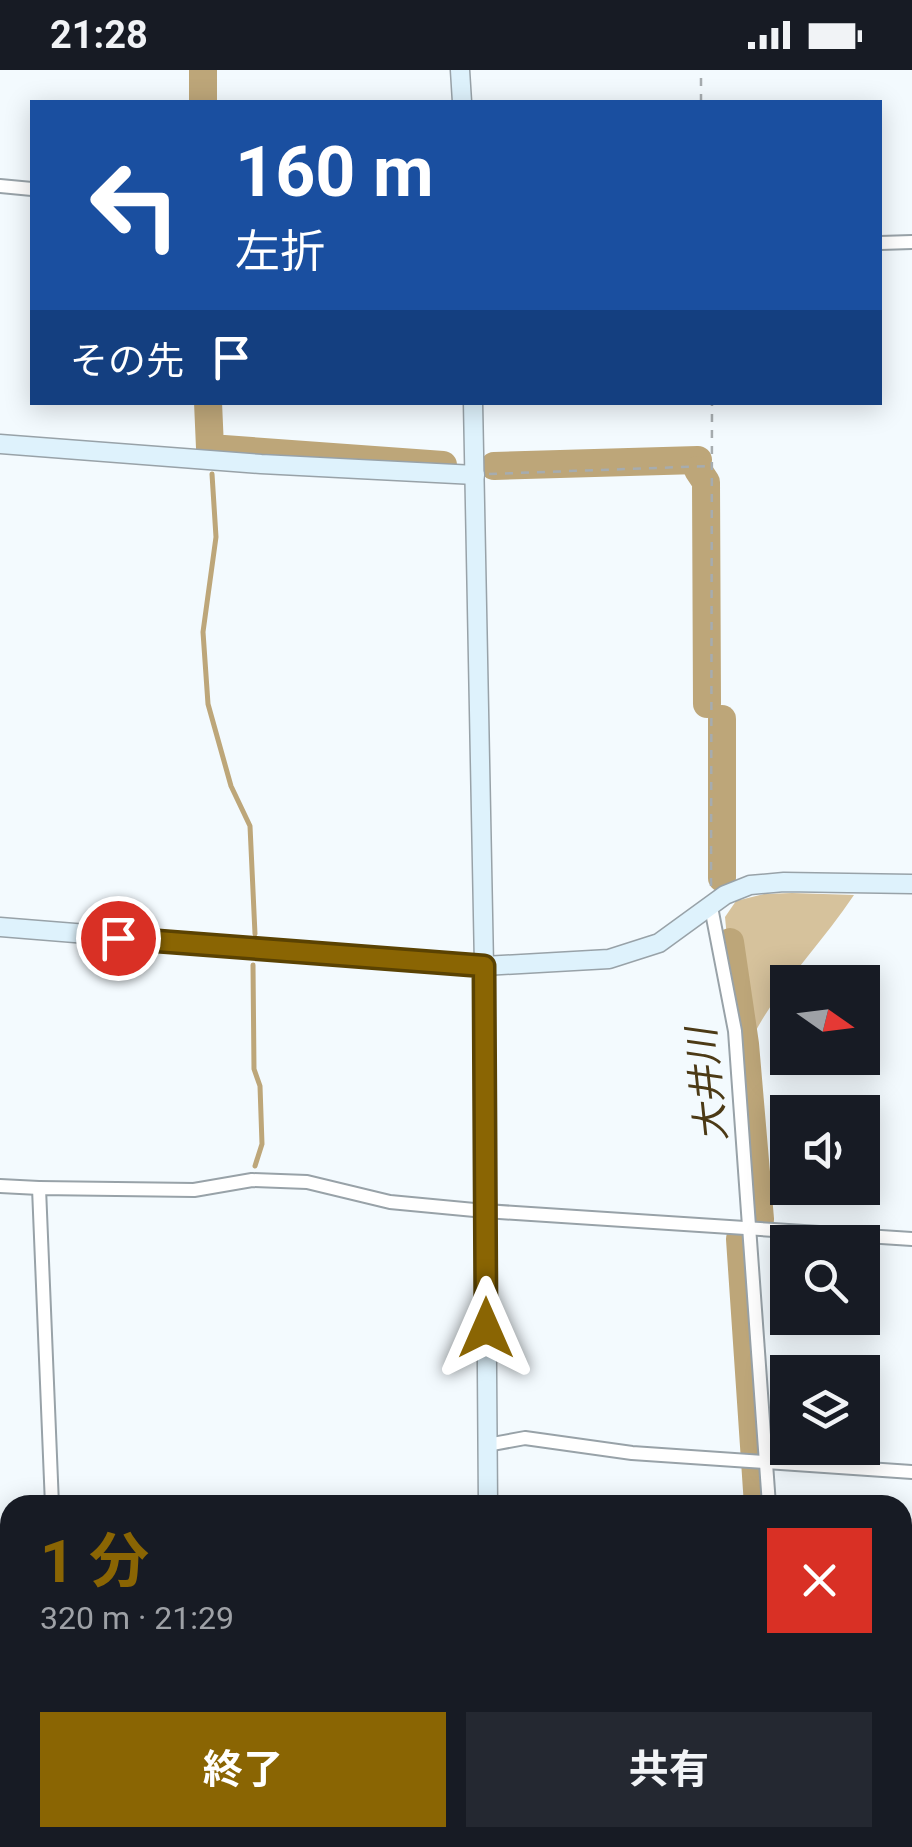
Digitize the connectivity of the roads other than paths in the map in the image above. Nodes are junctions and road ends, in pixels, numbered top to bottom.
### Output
1 (460, 70) edge
2 (462, 100) edge
3 (0, 186) edge
4 (30, 189) edge
5 (912, 242) edge
6 (882, 243) edge
7 (473, 405) edge
8 (0, 444) edge
9 (475, 475) junction
10 (912, 884) edge
11 (711, 907) junction
12 (0, 927) edge
13 (484, 966) junction
14 (0, 1186) edge
15 (40, 1188) junction
16 (485, 1211) junction
17 (750, 1226) junction
18 (912, 1240) edge
19 (488, 1444) junction
20 (766, 1462) junction
21 (912, 1472) edge
22 (52, 1495) edge
23 (488, 1495) edge
24 (768, 1495) edge

1 - 2 street
3 - 4 street
5 - 6 street
7 - 9 street
8 - 9 street
9 - 13 street
10 - 11 street
11 - 13 street
11 - 17 street
12 - 13 street
13 - 16 street
14 - 15 street
15 - 16 street
15 - 22 street
16 - 17 street
16 - 19 street
17 - 18 street
17 - 20 street
19 - 20 street
19 - 23 street
20 - 21 street
20 - 24 street

